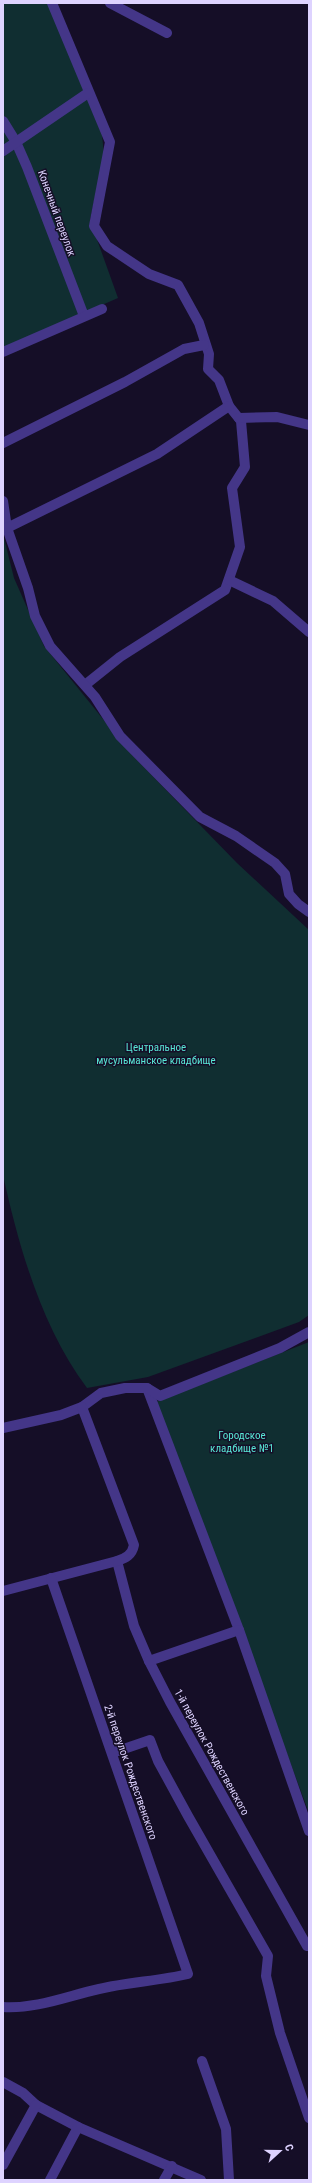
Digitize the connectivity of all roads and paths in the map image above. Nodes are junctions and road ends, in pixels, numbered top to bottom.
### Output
1 (52, 3) edge
2 (110, 3) edge
3 (167, 33) dead end
4 (88, 93) junction
5 (3, 121) edge
6 (16, 142) junction
7 (3, 151) edge
8 (102, 309) dead end
9 (84, 316) junction
10 (204, 345) junction
11 (3, 352) edge
12 (229, 406) junction
13 (239, 418) junction
14 (309, 425) edge
15 (3, 443) edge
16 (3, 501) edge
17 (7, 528) junction
18 (229, 580) junction
19 (309, 632) edge
20 (85, 685) junction
21 (309, 912) edge
22 (309, 1332) edge
23 (147, 1388) junction
24 (82, 1407) junction
25 (3, 1428) edge
26 (117, 1561) junction
27 (51, 1578) junction
28 (3, 1591) edge
29 (239, 1630) junction
30 (149, 1661) junction
31 (112, 1753) junction
32 (309, 1831) edge
33 (308, 1945) edge
34 (3, 2007) edge
35 (202, 2061) dead end
36 (3, 2082) edge
37 (36, 2105) junction
38 (309, 2118) edge
39 (78, 2127) junction
40 (3, 2165) edge
41 (172, 2166) junction
42 (50, 2180) edge
43 (164, 2180) edge
44 (201, 2180) edge
45 (229, 2180) edge

1 - 4 street
2 - 3 street
4 - 6 street
4 - 10 street
5 - 6 street, Конечный переулок
6 - 7 street
6 - 9 street, Конечный переулок
8 - 9 street
9 - 11 street
10 - 12 street
10 - 15 street
12 - 13 street
12 - 17 street
13 - 14 street
13 - 18 street
16 - 17 street
17 - 20 street
18 - 19 street
18 - 20 street
20 - 21 street
22 - 23 street
23 - 24 street
23 - 29 street
24 - 25 street
24 - 26 street
26 - 27 street
26 - 30 street, 1-й переулок Рождественского
27 - 28 street
27 - 31 street, 2-й переулок Рождественского
29 - 30 street
29 - 32 street
30 - 33 street, 1-й переулок Рождественского
31 - 34 street, 2-й переулок Рождественского
31 - 38 street
35 - 45 street
36 - 37 street
37 - 39 street
37 - 40 street
39 - 41 street
39 - 42 street
41 - 43 street
41 - 44 street

